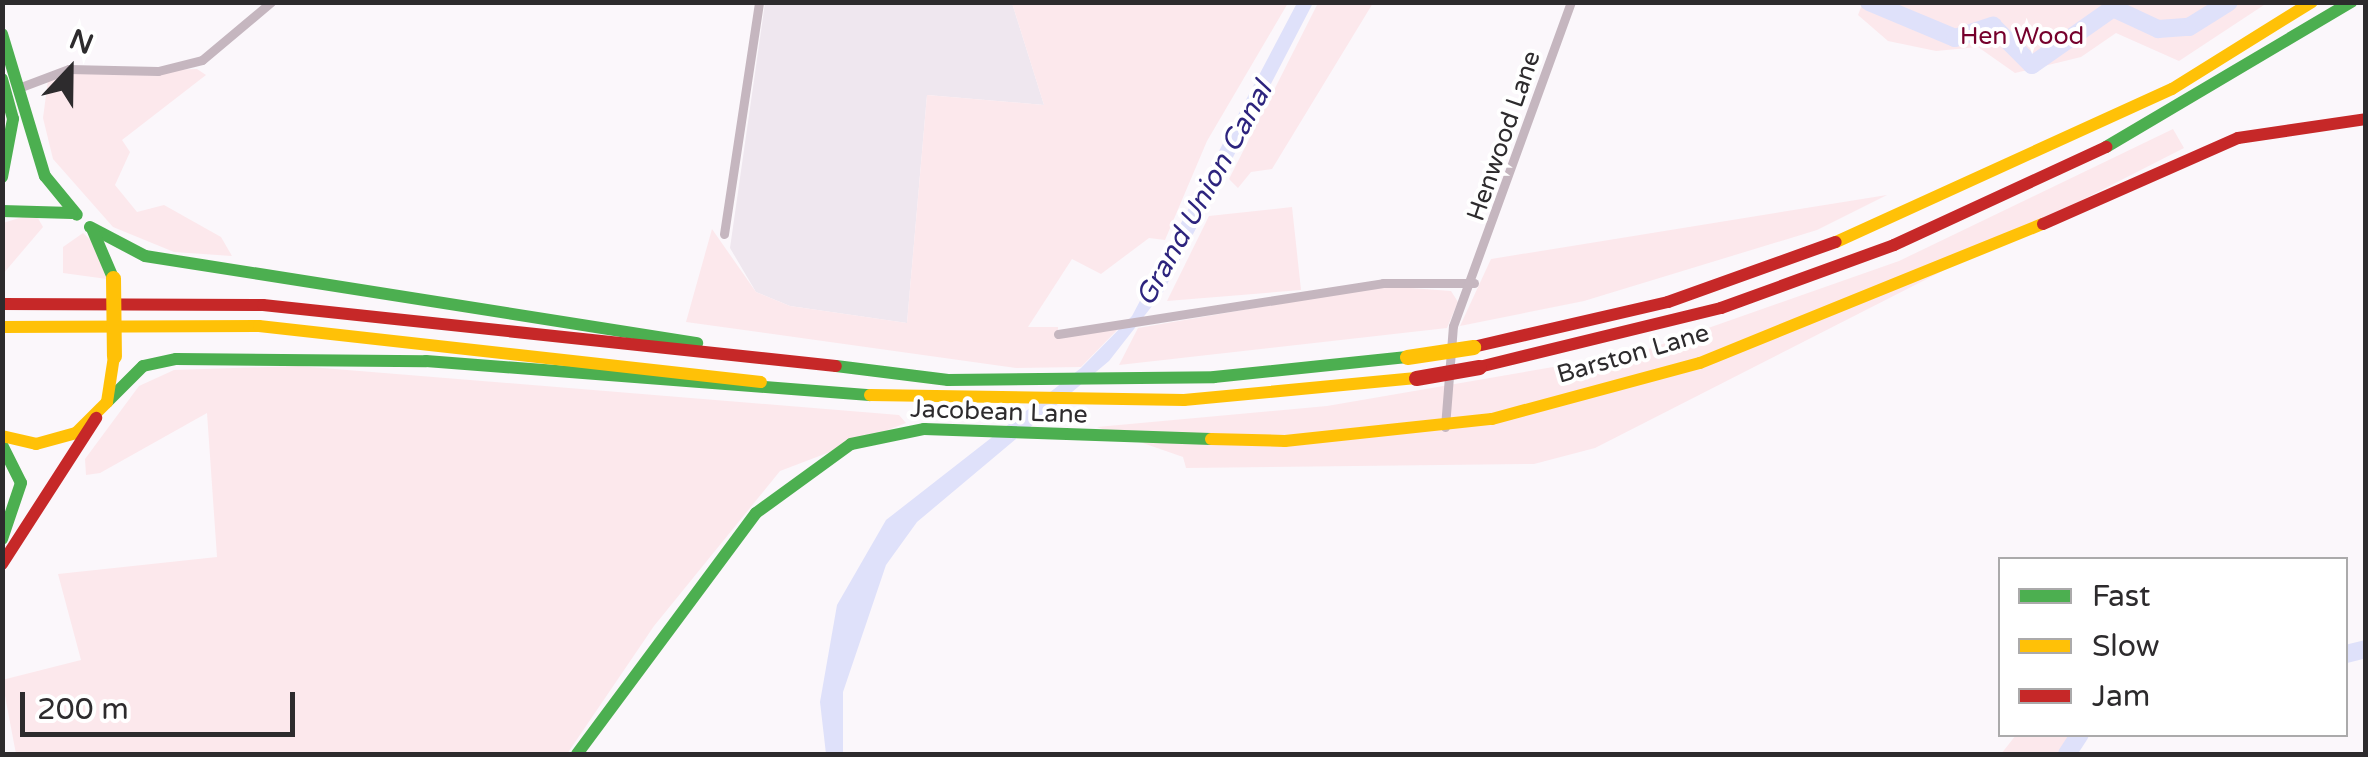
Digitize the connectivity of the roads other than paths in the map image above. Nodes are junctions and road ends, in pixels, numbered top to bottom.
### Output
1 (270, 2) edge
2 (759, 2) edge
3 (1571, 2) edge
4 (2312, 2) edge
5 (2351, 2) edge
6 (2, 34) edge
7 (2, 79) edge
8 (21, 87) junction
9 (2366, 118) edge
10 (2, 177) edge
11 (2, 211) edge
12 (77, 215) junction
13 (90, 227) junction
14 (724, 234) dead end
15 (1474, 283) junction
16 (2, 304) edge
17 (2, 327) edge
18 (1058, 334) dead end
19 (906, 376) junction
20 (934, 398) junction
21 (107, 402) junction
22 (96, 418) junction
23 (1446, 427) junction
24 (2, 436) edge
25 (2, 445) edge
26 (2, 539) edge
27 (2, 564) edge
28 (578, 754) edge

1 - 8 street
2 - 14 street
3 - 15 street, Henwood Lane
4 - 19 main road, bridge
5 - 20 main road, bridge
6 - 8 main road
7 - 10 main road
8 - 12 main road
9 - 23 main road, Barston Lane
11 - 12 main road
12 - 13 main road
13 - 19 main road
13 - 21 main road, bridge
15 - 18 street
15 - 23 street
16 - 19 main road
17 - 20 main road
20 - 21 main road
21 - 22 main road
22 - 24 main road
22 - 27 main road
23 - 28 main road, Jacobean Lane
25 - 26 main road

